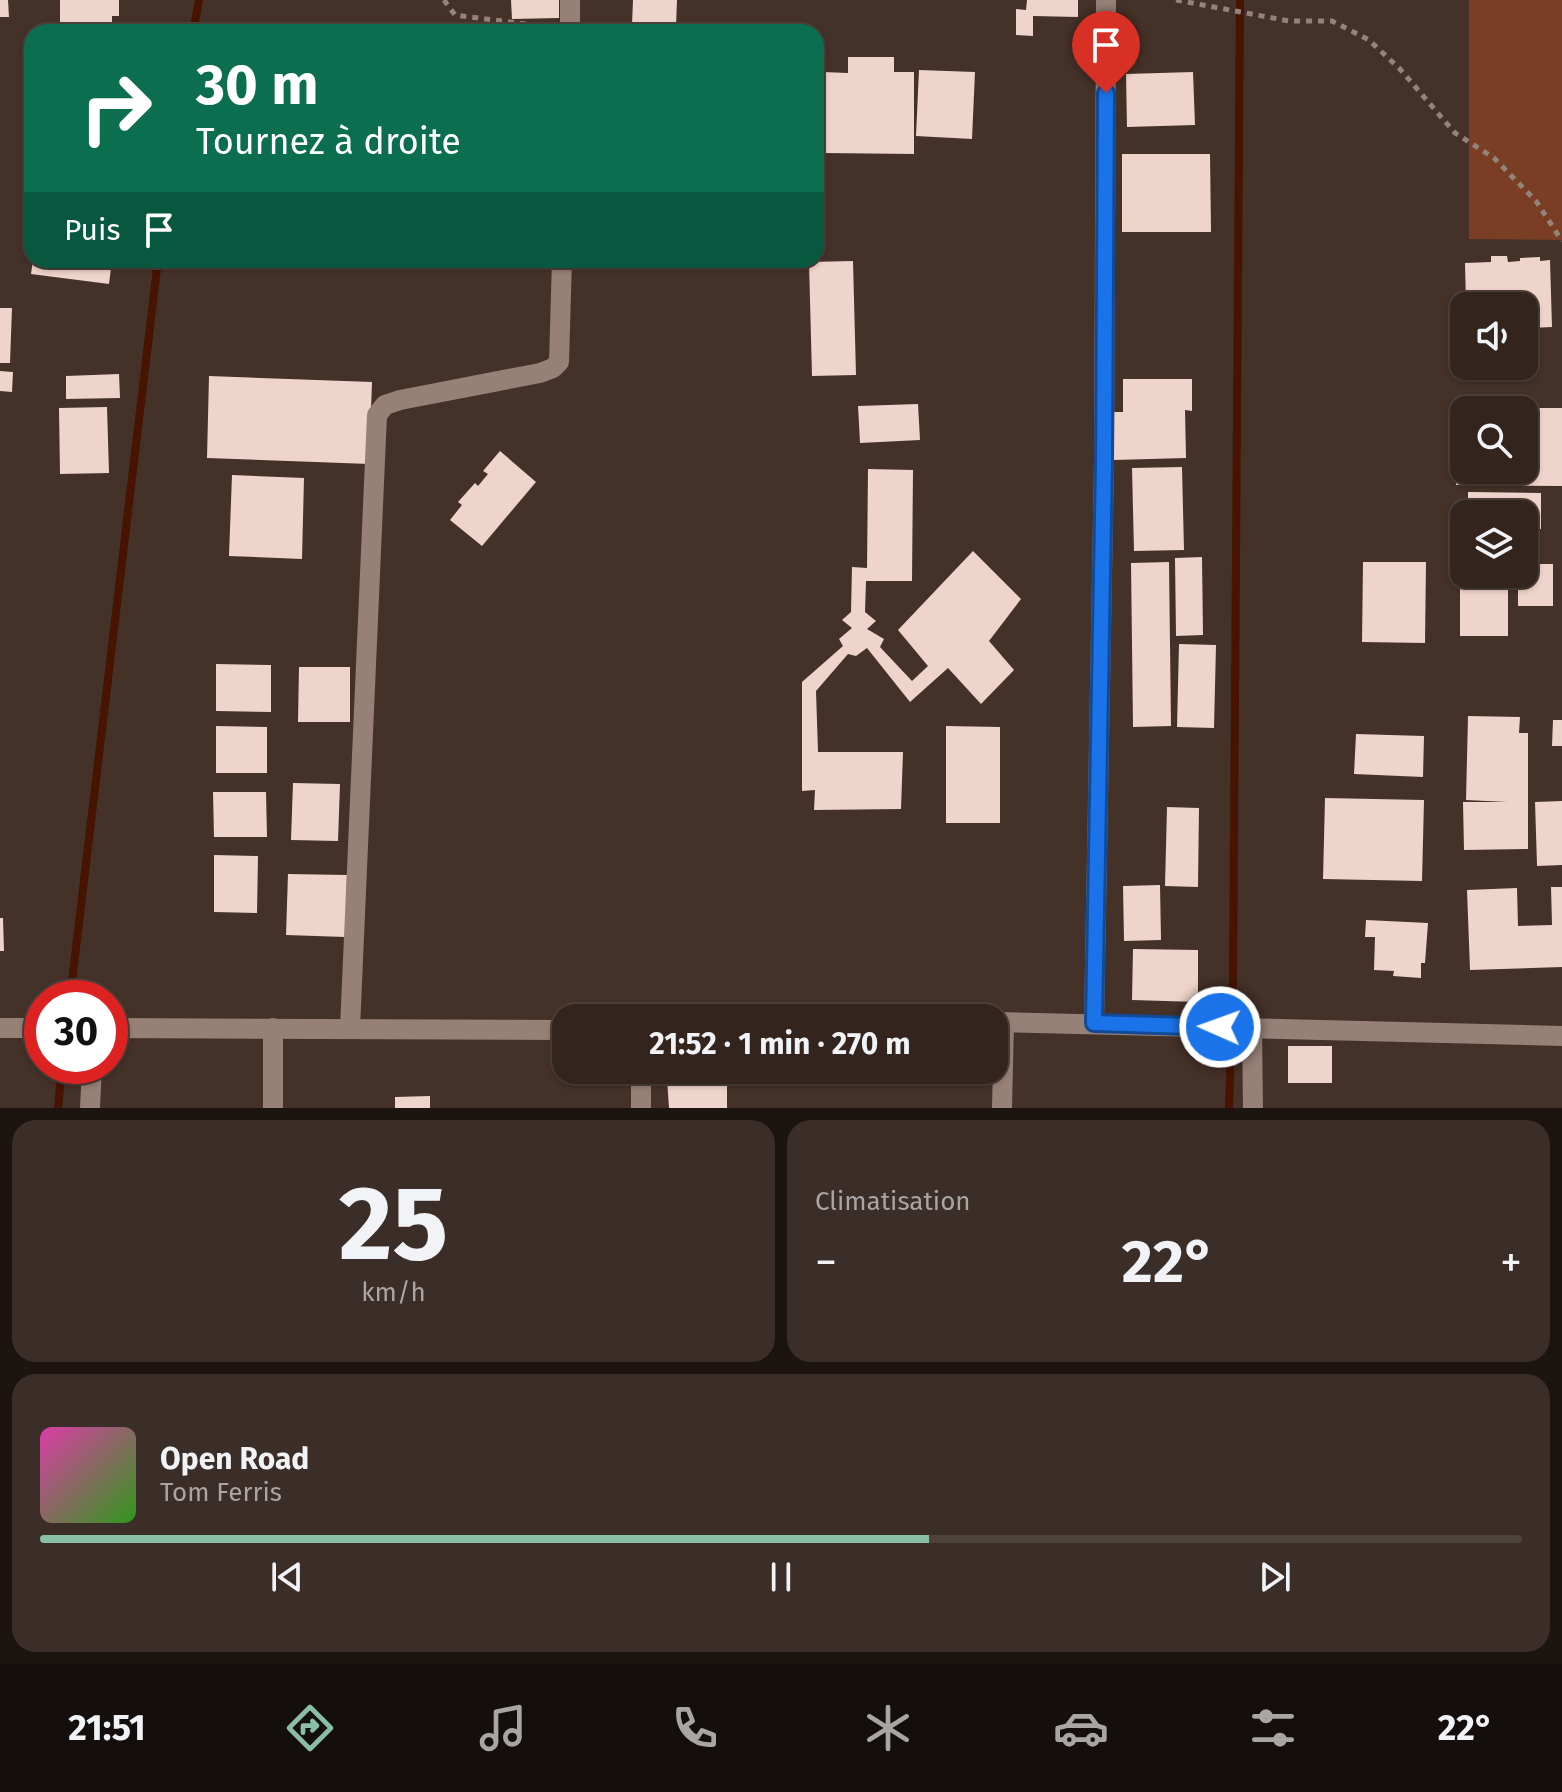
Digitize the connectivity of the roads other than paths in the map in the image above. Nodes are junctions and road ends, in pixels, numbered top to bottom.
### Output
1 (570, 0) edge
2 (1106, 0) edge
3 (570, 24) edge
4 (562, 268) edge
5 (1008, 1022) edge
6 (1094, 1023) junction
7 (0, 1028) edge
8 (24, 1028) edge
9 (128, 1028) edge
10 (273, 1028) junction
11 (350, 1028) junction
12 (1252, 1028) junction
13 (552, 1030) edge
14 (1562, 1036) edge
15 (91, 1084) edge
16 (641, 1084) edge
17 (1001, 1084) edge
18 (90, 1108) edge
19 (273, 1108) edge
20 (641, 1108) edge
21 (1002, 1108) edge
22 (1253, 1108) edge

1 - 3 street
2 - 6 street
4 - 11 street
5 - 6 street
6 - 12 street
7 - 8 street
9 - 10 street
10 - 11 street
10 - 19 street
11 - 13 street
12 - 14 street
12 - 22 street
15 - 18 street
16 - 20 street
17 - 21 street

